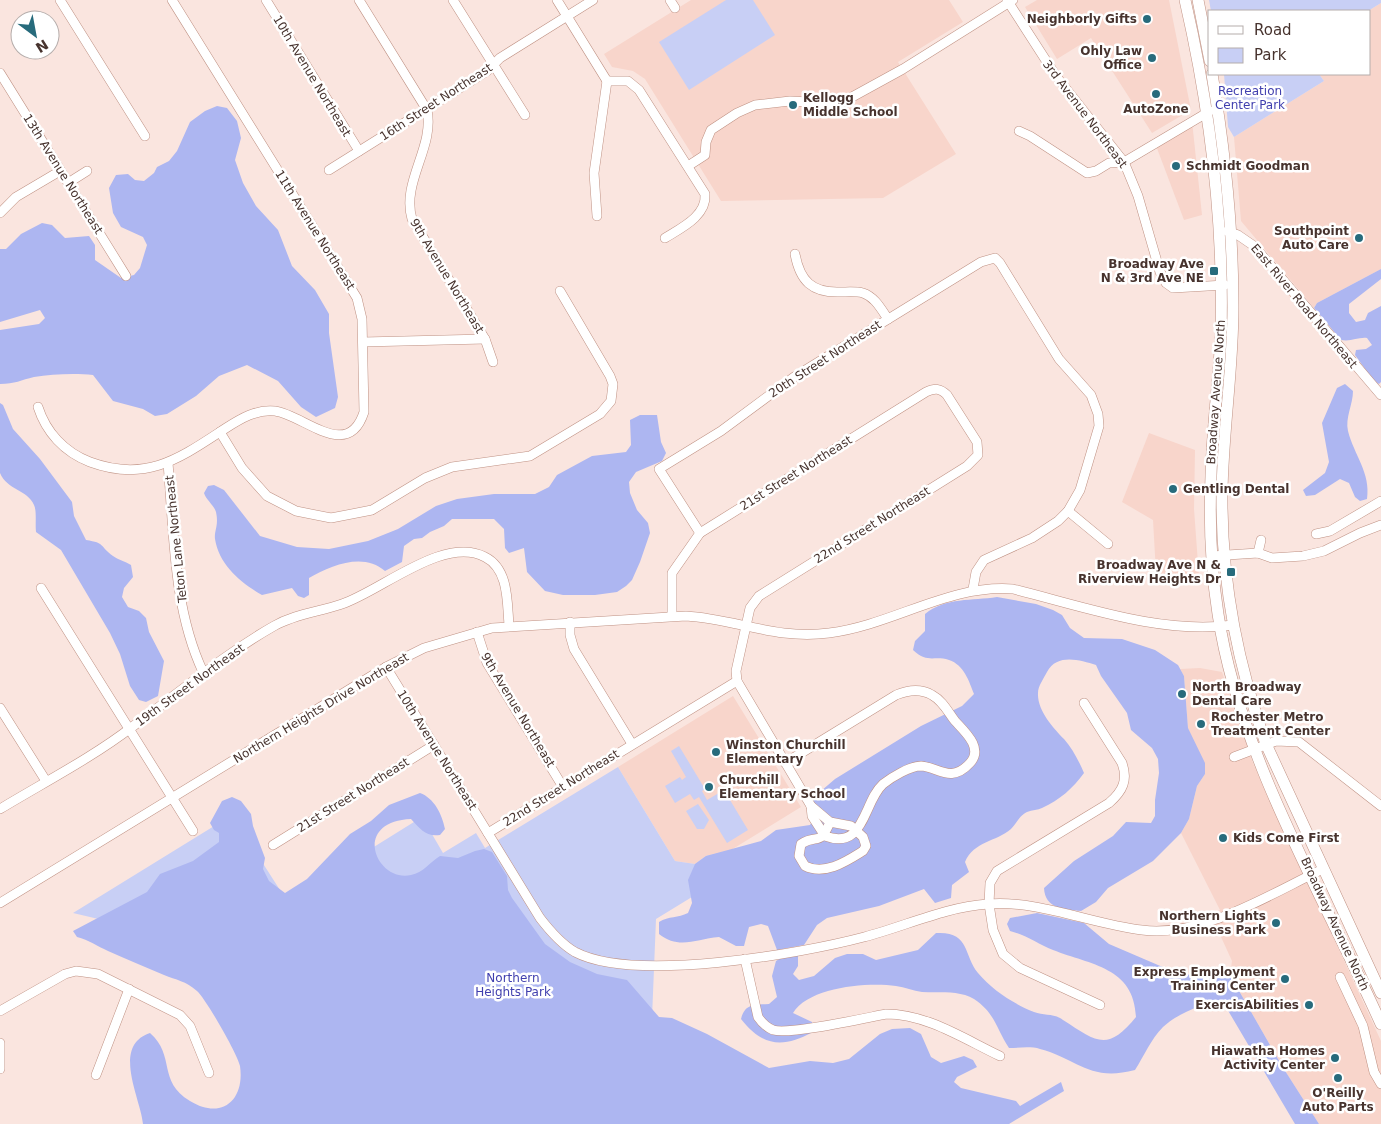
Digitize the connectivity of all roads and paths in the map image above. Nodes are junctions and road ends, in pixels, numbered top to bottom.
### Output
1 (60, 0) edge
2 (172, 0) edge
3 (266, 0) edge
4 (360, 0) edge
5 (454, 0) edge
6 (557, 0) edge
7 (593, 0) edge
8 (1185, 0) edge
9 (1198, 0) edge
10 (1010, 1) edge
11 (567, 16) junction
12 (1208, 51) edge
13 (494, 65) junction
14 (0, 73) edge
15 (1212, 75) edge
16 (607, 80) junction
17 (1217, 106) junction
18 (426, 110) junction
19 (1206, 112) junction
20 (525, 115) dead end
21 (1019, 131) dead end
22 (145, 136) dead end
23 (358, 152) junction
24 (1124, 162) junction
25 (688, 166) junction
26 (88, 170) dead end
27 (329, 170) dead end
28 (60, 171) junction
29 (68, 182) junction
30 (0, 213) edge
31 (597, 216) dead end
32 (1218, 230) junction
33 (1231, 232) junction
34 (665, 238) dead end
35 (795, 254) dead end
36 (126, 276) dead end
37 (1227, 285) junction
38 (560, 291) dead end
39 (888, 319) junction
40 (485, 339) junction
41 (363, 342) junction
42 (492, 362) dead end
43 (1381, 395) edge
44 (38, 406) dead end
45 (962, 418) joint
46 (220, 432) junction
47 (168, 463) junction
48 (1381, 501) edge
49 (1068, 511) junction
50 (1381, 525) edge
51 (700, 533) junction
52 (1316, 534) dead end
53 (1260, 540) dead end
54 (1108, 544) dead end
55 (1258, 552) junction
56 (1212, 556) junction
57 (1224, 556) junction
58 (41, 588) dead end
59 (973, 589) junction
60 (672, 616) junction
61 (570, 622) junction
62 (509, 625) junction
63 (1233, 625) junction
64 (1220, 626) junction
65 (745, 627) junction
66 (477, 632) junction
67 (386, 667) junction
68 (204, 672) junction
69 (737, 681) junction
70 (1084, 702) dead end
71 (0, 708) edge
72 (131, 729) junction
73 (632, 744) junction
74 (1266, 744) junction
75 (434, 745) junction
76 (1254, 748) junction
77 (1234, 757) dead end
78 (785, 763) junction
79 (46, 781) junction
80 (563, 787) junction
81 (172, 797) junction
82 (811, 806) junction
83 (1381, 806) edge
84 (0, 809) edge
85 (830, 822) junction
86 (856, 830) junction
87 (193, 831) dead end
88 (488, 833) junction
89 (825, 836) junction
90 (273, 845) dead end
91 (1323, 869) junction
92 (1311, 875) junction
93 (0, 903) edge
94 (989, 904) junction
95 (745, 959) junction
96 (1340, 977) dead end
97 (129, 989) junction
98 (1381, 992) edge
99 (1100, 1005) dead end
100 (0, 1011) edge
101 (1381, 1024) edge
102 (0, 1042) edge
103 (1000, 1056) dead end
104 (0, 1069) edge
105 (1378, 1071) edge
106 (210, 1073) dead end
107 (96, 1075) dead end
108 (1381, 1084) edge

1 - 22 street
2 - 41 street, 11th Avenue Northeast
3 - 23 street, 10th Avenue Northeast
4 - 18 street
5 - 13 street
6 - 11 street
7 - 11 street, 16th Street Northeast
8 - 19 main road, Broadway Avenue North
9 - 12 main road
10 - 24 street, 3rd Avenue Northeast
10 - 25 street
11 - 13 street, 16th Street Northeast
11 - 16 street
13 - 18 street, 16th Street Northeast
13 - 20 street
14 - 28 street, 13th Avenue Northeast
15 - 17 main road, Broadway Avenue North
16 - 25 street
16 - 31 street
17 - 19 street
17 - 33 main road, Broadway Avenue North
18 - 23 street, 16th Street Northeast
18 - 40 street, 9th Avenue Northeast
19 - 24 street
19 - 32 main road, Broadway Avenue North
21 - 24 street
23 - 27 street, 16th Street Northeast
24 - 37 street, 3rd Avenue Northeast
25 - 34 street
26 - 29 street
28 - 29 street, 13th Avenue Northeast
28 - 30 street
29 - 36 street, 13th Avenue Northeast
32 - 33 street, East River Road Northeast
32 - 37 main road, Broadway Avenue North
33 - 37 main road, Broadway Avenue North
33 - 43 street, East River Road Northeast
35 - 39 street
37 - 56 main road, Broadway Avenue North
37 - 57 main road, Broadway Avenue North
38 - 46 street
39 - 49 street, 20th Street Northeast
39 - 51 street, 20th Street Northeast
40 - 41 street
40 - 42 street, 9th Avenue Northeast
41 - 46 street, 11th Avenue Northeast
44 - 47 street
45 - 51 street, 21st Street Northeast
45 - 65 street, 22nd Street Northeast
46 - 47 street, Teton Lane Northeast
47 - 68 street, Teton Lane Northeast
48 - 52 street
49 - 54 street
49 - 59 street
50 - 55 street
51 - 60 street, 21st Street Northeast
53 - 55 street
55 - 57 street
56 - 57 street
56 - 64 main road, Broadway Avenue North
57 - 63 main road, Broadway Avenue North
58 - 72 street
59 - 64 street, Northern Heights Drive Northeast
59 - 65 street, Northern Heights Drive Northeast
60 - 61 street, Northern Heights Drive Northeast
60 - 65 street, Northern Heights Drive Northeast
61 - 62 street, Northern Heights Drive Northeast
61 - 73 street
62 - 66 street, Northern Heights Drive Northeast
62 - 68 street, 19th Street Northeast
63 - 64 street, Northern Heights Drive Northeast
63 - 74 main road, Broadway Avenue North
64 - 76 main road, Broadway Avenue North
65 - 69 street
66 - 67 street, Northern Heights Drive Northeast
66 - 80 street, 9th Avenue Northeast
67 - 75 street, 10th Avenue Northeast
67 - 81 street, Northern Heights Drive Northeast
68 - 72 street, 19th Street Northeast
69 - 73 street, 22nd Street Northeast
69 - 78 street
70 - 94 street
71 - 79 street
72 - 79 street, 19th Street Northeast
72 - 81 street
73 - 80 street, 22nd Street Northeast
74 - 76 street
74 - 83 street
74 - 91 main road, Broadway Avenue North
75 - 88 street, 10th Avenue Northeast
75 - 90 street, 21st Street Northeast
76 - 77 street
76 - 92 main road, Broadway Avenue North
78 - 82 street
78 - 86 street
79 - 84 street, 19th Street Northeast
80 - 88 street, 22nd Street Northeast
81 - 87 street
81 - 93 street, Northern Heights Drive Northeast
82 - 85 street
82 - 89 street
85 - 86 street
85 - 89 street
86 - 89 street
86 - 89 street
88 - 95 street, 10th Avenue Northeast
91 - 92 street, 10th Avenue Northeast
91 - 98 main road, Broadway Avenue North
92 - 94 street, 10th Avenue Northeast
92 - 101 main road, Broadway Avenue North
94 - 95 street, 10th Avenue Northeast
94 - 99 street
95 - 103 street
96 - 105 street
97 - 100 street
97 - 106 street
97 - 107 street
102 - 104 street
105 - 108 street

